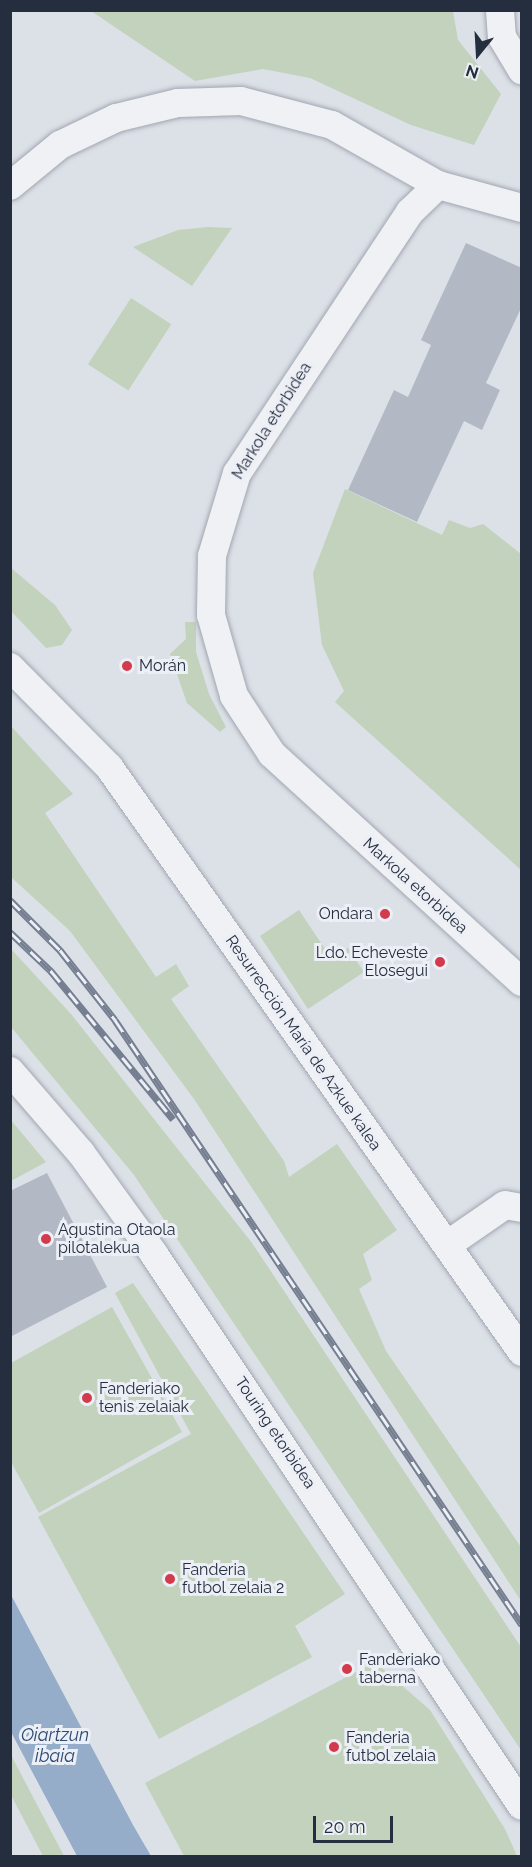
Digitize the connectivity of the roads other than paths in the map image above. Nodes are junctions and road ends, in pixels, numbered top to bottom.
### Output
1 (500, 10) edge
2 (518, 10) edge
3 (522, 17) edge
4 (522, 70) edge
5 (438, 185) junction
6 (10, 186) edge
7 (522, 208) edge
8 (10, 667) edge
9 (522, 982) edge
10 (10, 1071) edge
11 (522, 1208) edge
12 (447, 1245) junction
13 (522, 1353) edge
14 (522, 1806) edge

1 - 4 street
2 - 3 street
5 - 6 street
5 - 7 street
5 - 9 street, Markola etorbidea
8 - 12 street, Resurrección María de Azkue kalea
10 - 14 street, Touring etorbidea
11 - 12 street
12 - 13 street, Resurrección María de Azkue kalea

